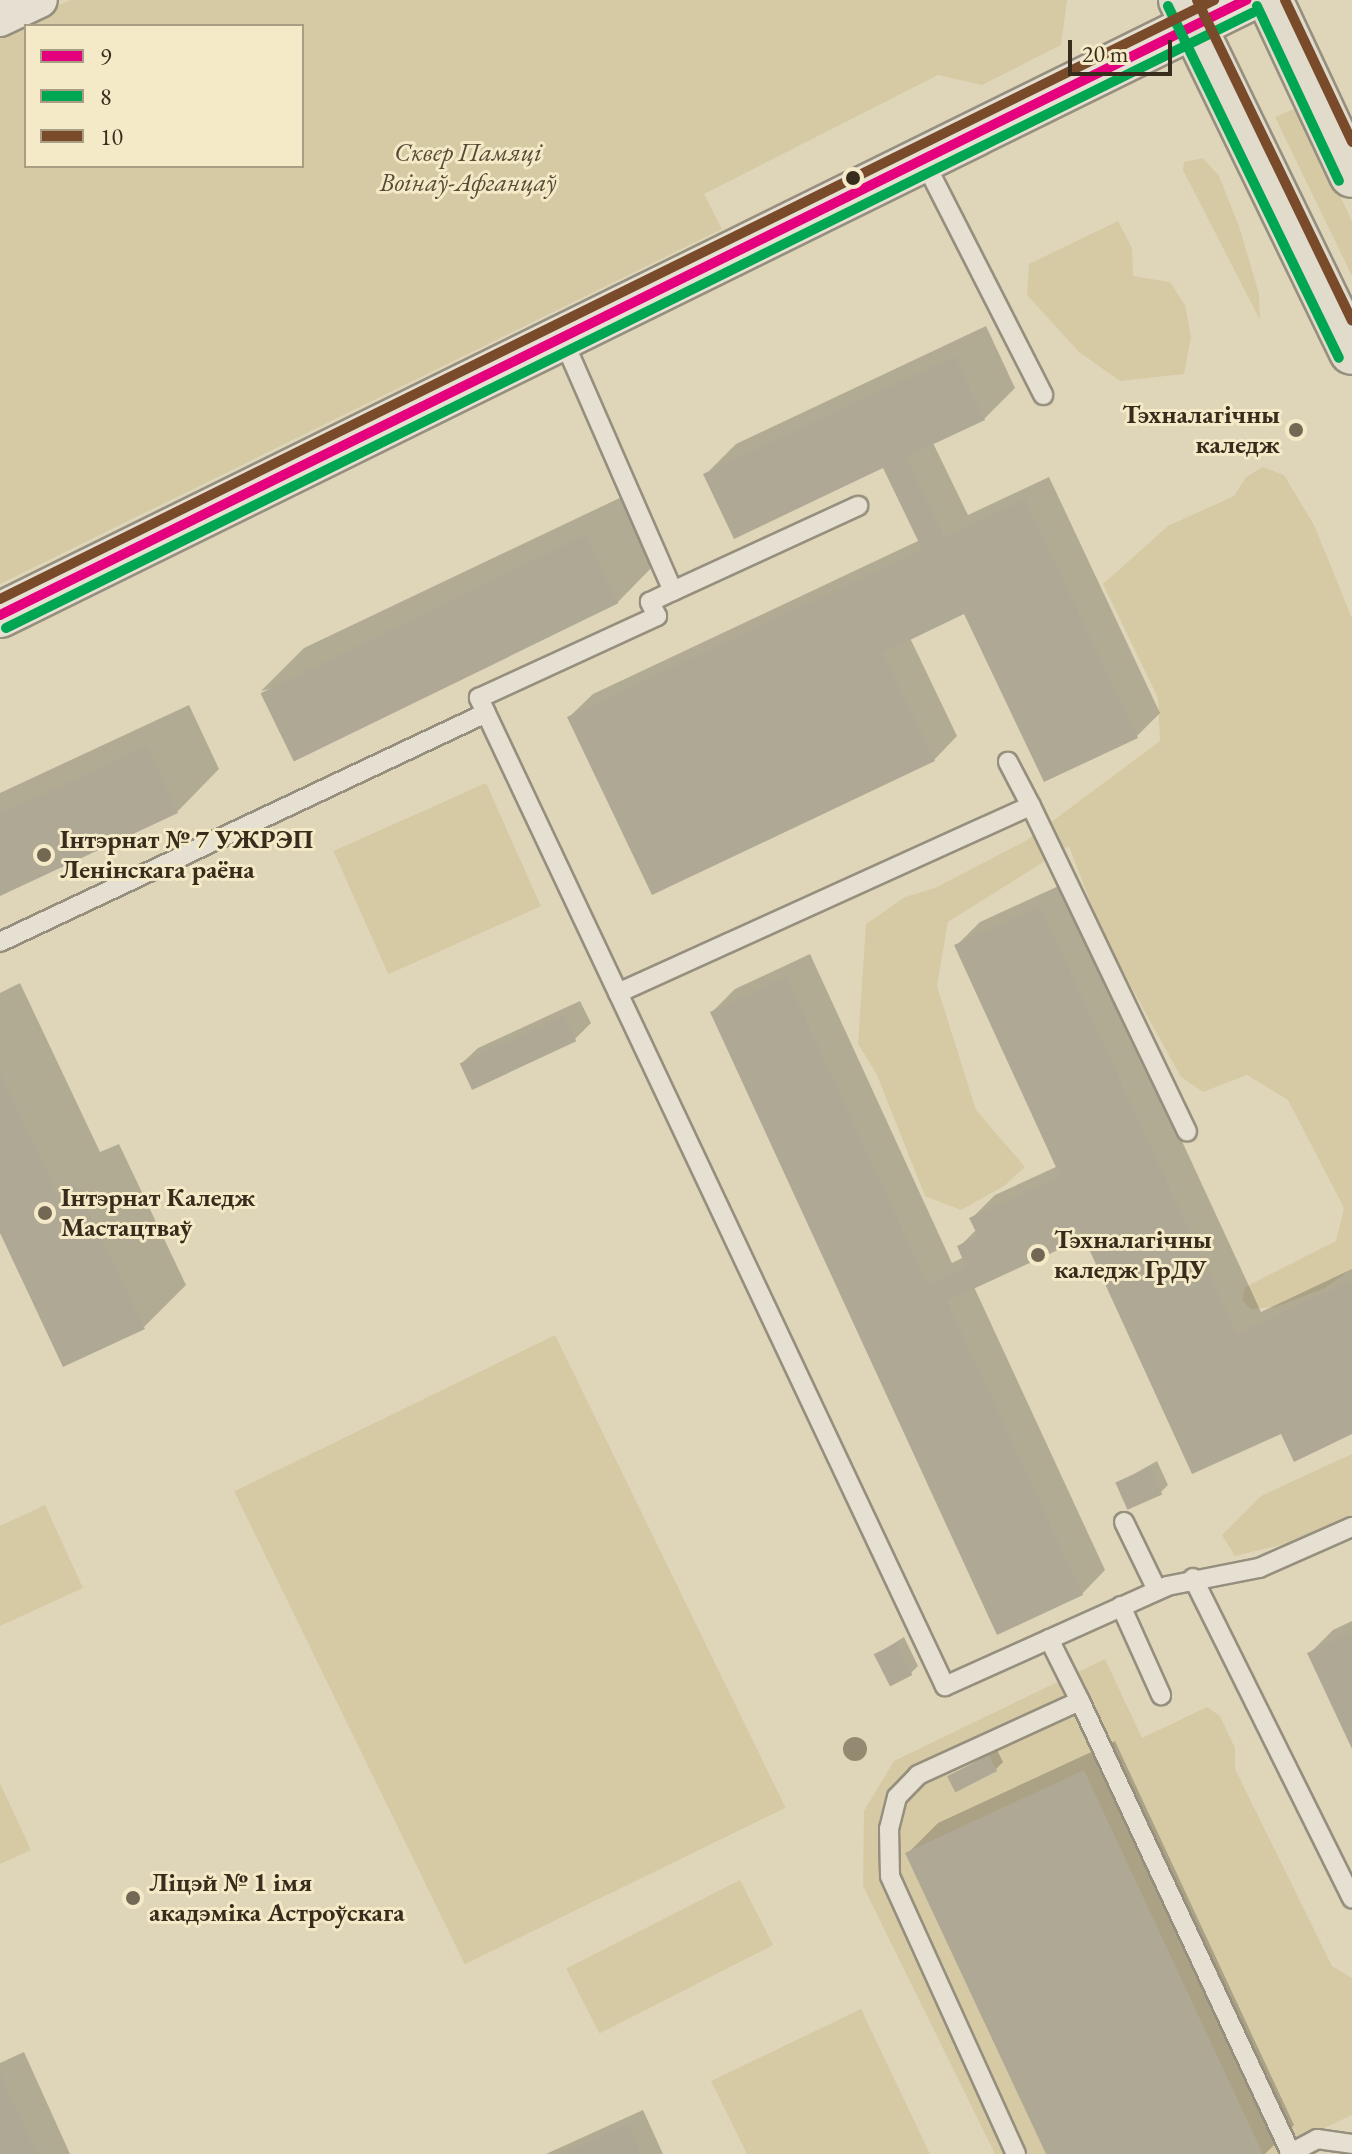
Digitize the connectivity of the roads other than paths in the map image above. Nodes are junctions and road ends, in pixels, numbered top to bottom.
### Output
1 (40, 0) edge
2 (1246, 0) edge
3 (1270, 0) edge
4 (1187, 13) edge
5 (0, 19) edge
6 (923, 159) junction
7 (1352, 175) edge
8 (562, 337) junction
9 (1352, 352) edge
10 (1043, 395) dead end
11 (858, 506) dead end
12 (673, 591) junction
13 (0, 615) edge
14 (486, 713) junction
15 (1008, 762) dead end
16 (1031, 806) junction
17 (0, 942) edge
18 (618, 993) junction
19 (1187, 1131) dead end
20 (1124, 1522) dead end
21 (1352, 1527) edge
22 (1193, 1578) junction
23 (1157, 1590) junction
24 (1121, 1606) junction
25 (1049, 1639) junction
26 (1161, 1695) dead end
27 (1080, 1701) junction
28 (1352, 1899) edge
29 (1352, 2146) edge
30 (1289, 2152) edge
31 (1016, 2154) edge
32 (1344, 2154) edge

1 - 5 street
2 - 4 main road
3 - 7 main road
4 - 6 main road
4 - 9 main road
6 - 8 main road
6 - 10 lane
8 - 12 lane
8 - 13 main road
11 - 12 lane
12 - 14 lane
14 - 17 lane
14 - 18 lane
15 - 16 lane
16 - 18 lane
16 - 19 lane
18 - 25 lane
20 - 23 lane
21 - 22 lane
22 - 23 lane
22 - 28 lane
23 - 24 lane
24 - 25 lane
24 - 26 lane
25 - 27 lane
27 - 30 lane
27 - 31 lane
29 - 30 lane
29 - 32 lane

